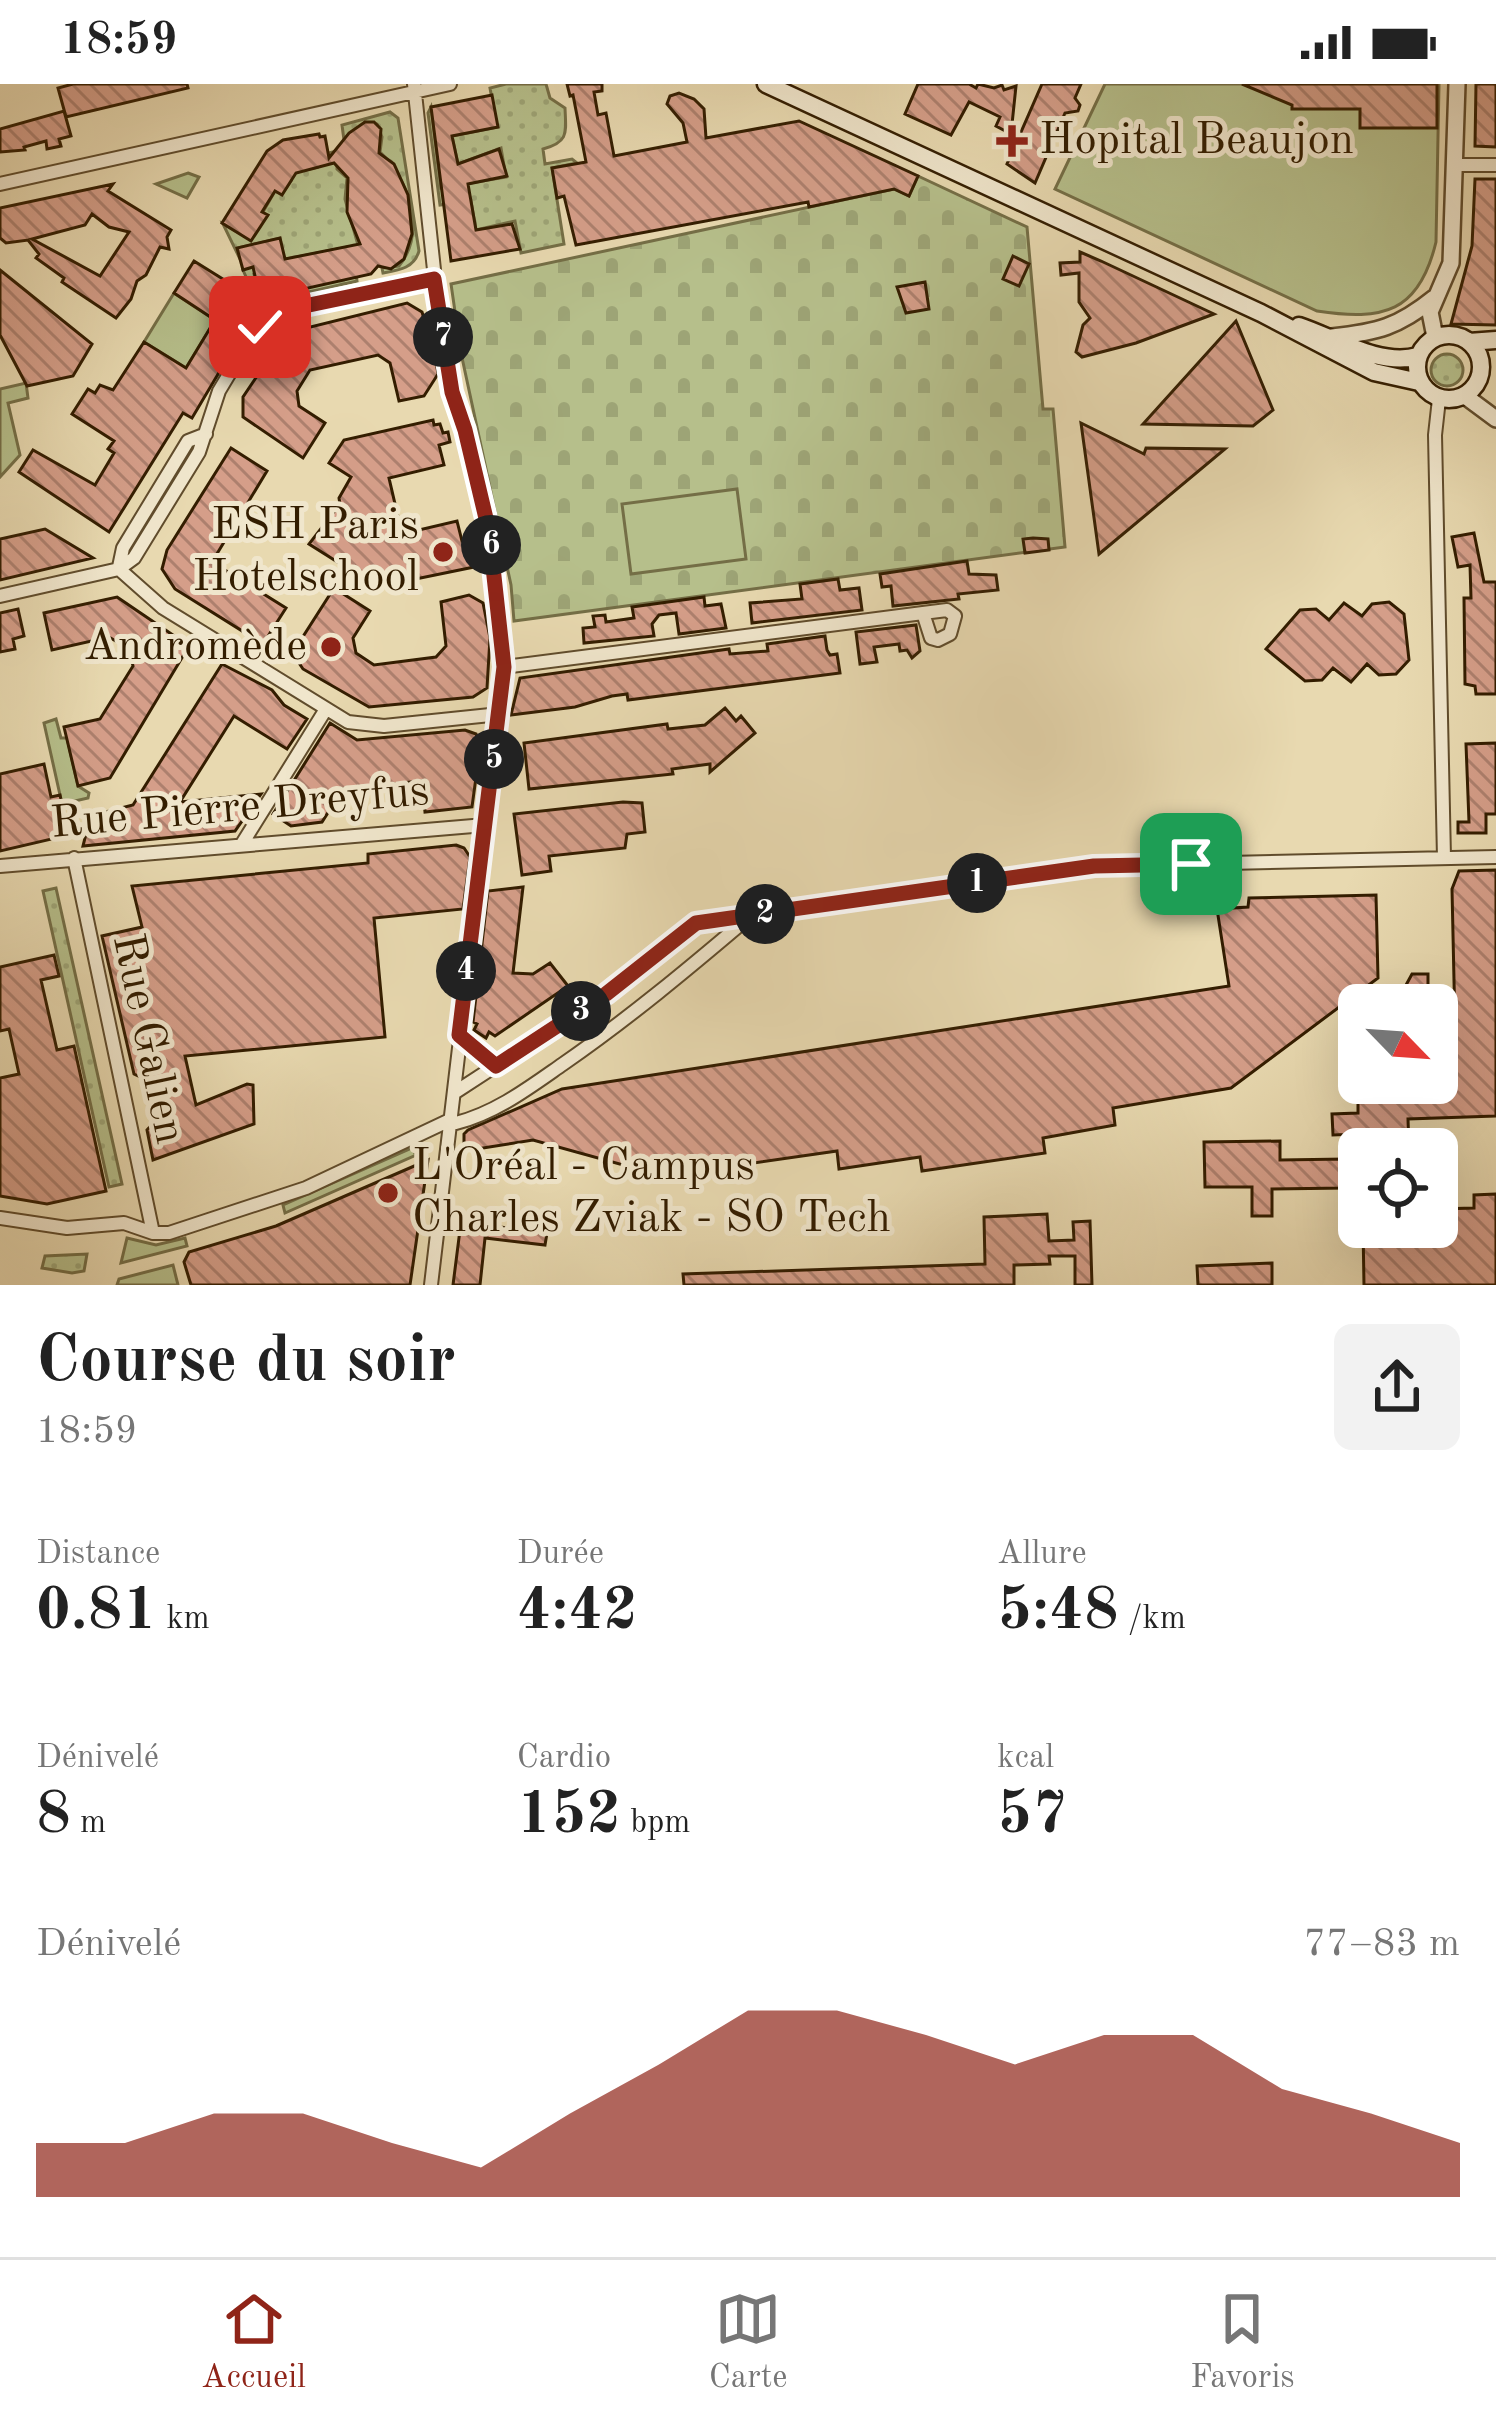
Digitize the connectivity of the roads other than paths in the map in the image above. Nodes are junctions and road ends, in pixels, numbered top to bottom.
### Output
1 (450, 84) edge
2 (766, 84) edge
3 (1457, 84) edge
4 (414, 89) edge
5 (1457, 165) junction
6 (1496, 165) edge
7 (0, 184) edge
8 (434, 279) junction
9 (1436, 296) junction
10 (1261, 314) junction
11 (1333, 337) junction
12 (1435, 337) junction
13 (1496, 340) edge
14 (1469, 342) junction
15 (1418, 356) junction
16 (1488, 358) edge
17 (1419, 382) junction
18 (1465, 396) junction
19 (1439, 399) junction
20 (1496, 419) edge
21 (119, 569) junction
22 (0, 596) edge
23 (923, 613) dead end
24 (504, 667) junction
25 (326, 709) junction
26 (500, 714) junction
27 (485, 825) junction
28 (242, 844) junction
29 (1496, 857) edge
30 (1444, 858) junction
31 (74, 859) junction
32 (0, 866) edge
33 (749, 917) junction
34 (459, 1035) junction
35 (496, 1066) junction
36 (454, 1093) junction
37 (450, 1120) junction
38 (0, 1218) edge
39 (153, 1233) junction
40 (431, 1285) edge

1 - 4 street
2 - 10 main road
3 - 5 street
4 - 7 street
4 - 8 street
5 - 6 street
5 - 9 street
8 - 21 street
8 - 24 street
9 - 11 street
9 - 12 street
10 - 11 main road
10 - 17 main road
11 - 15 main road
12 - 14 main road
12 - 15 main road
13 - 14 main road
14 - 16 main road
15 - 17 main road
16 - 18 main road
17 - 19 main road
18 - 19 main road
18 - 20 street
19 - 30 street
21 - 22 street
21 - 25 street
23 - 24 street
24 - 26 street
25 - 26 street
25 - 28 street
26 - 27 street
27 - 28 street, Rue Pierre Dreyfus
27 - 34 street
28 - 31 street, Rue Pierre Dreyfus
29 - 30 street
30 - 33 street
31 - 32 street, Rue Pierre Dreyfus
31 - 39 street, Rue Galien
33 - 35 street
33 - 37 street
34 - 35 street
34 - 36 street
35 - 36 street
36 - 37 street
37 - 39 street
37 - 40 street
38 - 39 street

